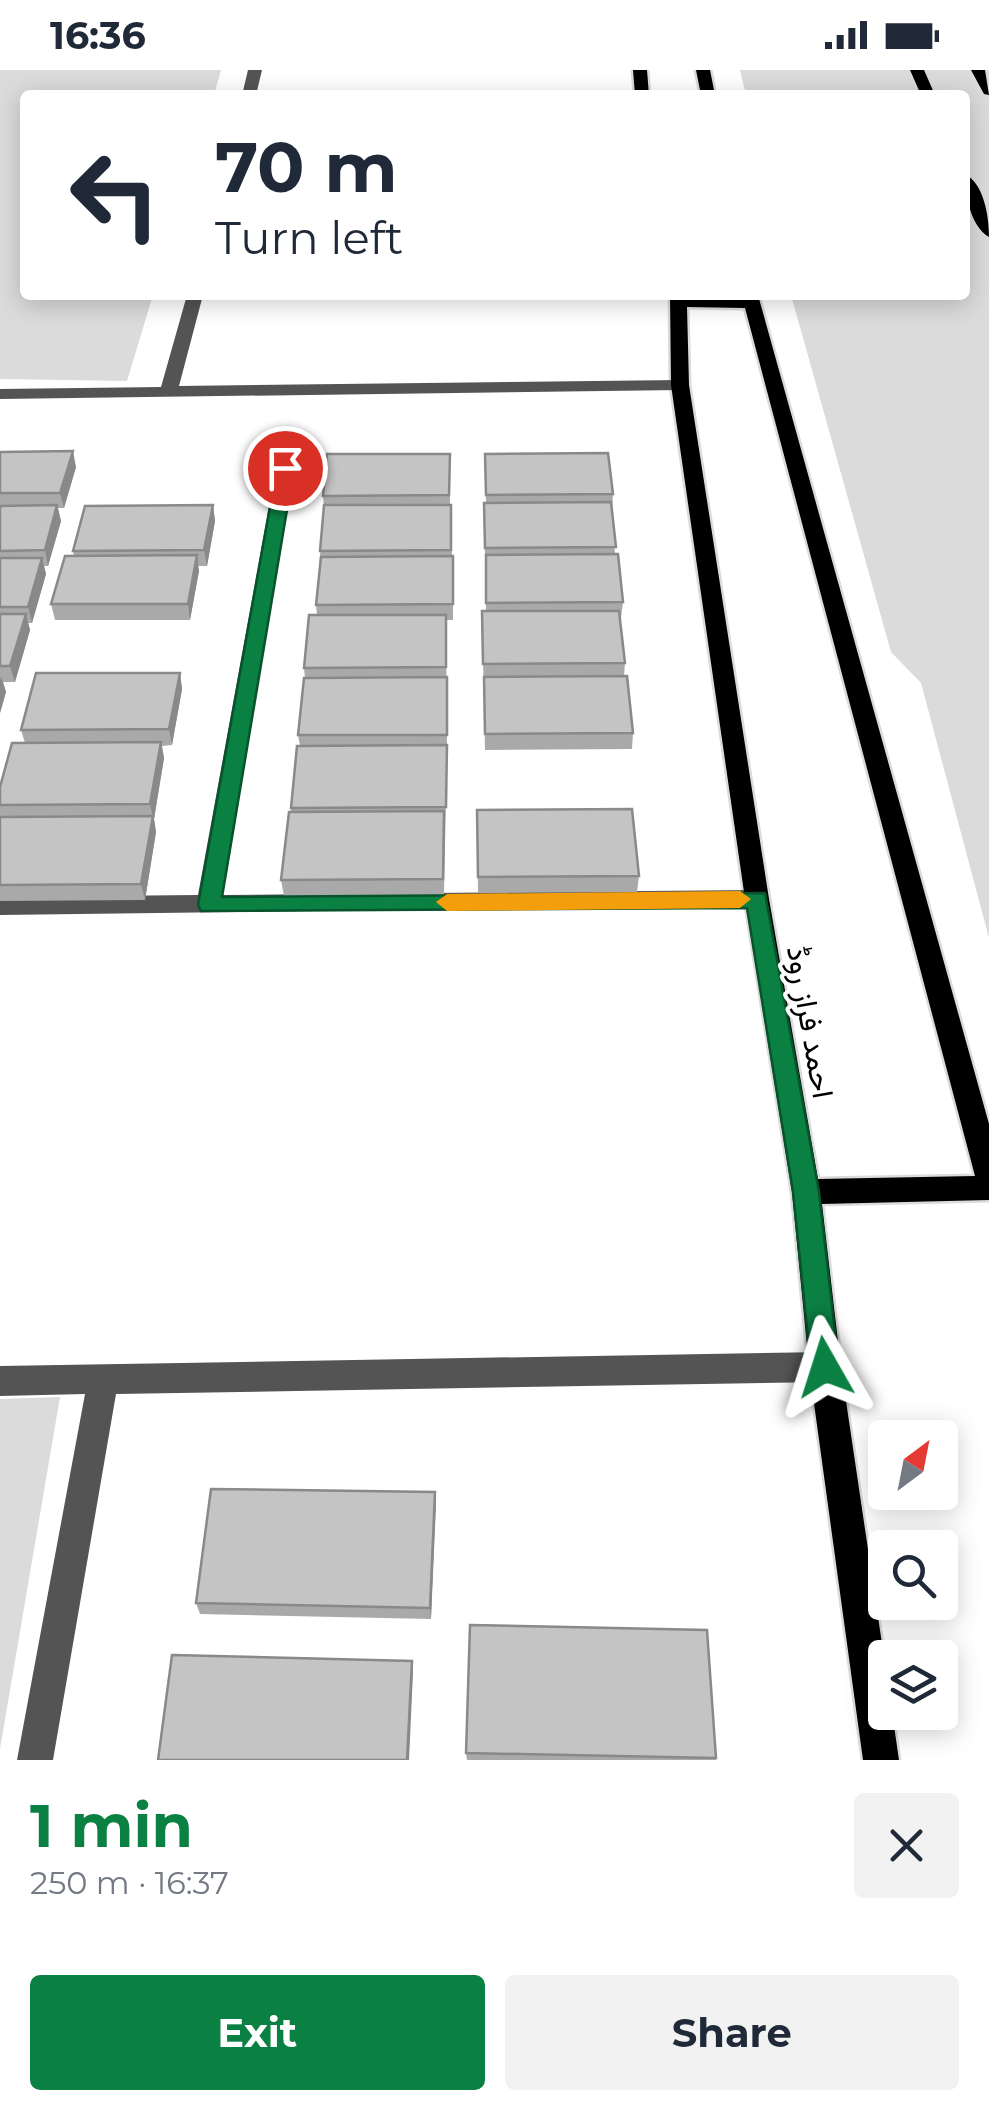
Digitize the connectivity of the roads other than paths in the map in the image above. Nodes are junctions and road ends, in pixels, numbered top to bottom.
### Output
1 (978, 70) edge
2 (989, 91) edge
3 (970, 189) edge
4 (989, 232) edge
5 (194, 300) edge
6 (679, 300) edge
7 (751, 300) edge
8 (680, 385) junction
9 (169, 390) junction
10 (0, 394) edge
11 (285, 468) dead end
12 (757, 899) junction
13 (209, 905) junction
14 (0, 906) edge
15 (989, 1176) edge
16 (989, 1188) edge
17 (806, 1192) junction
18 (825, 1367) junction
19 (103, 1380) junction
20 (0, 1381) edge
21 (35, 1760) edge
22 (881, 1760) edge

1 - 2 main road
3 - 4 main road
5 - 9 street
6 - 8 main road, احمد فراز روڈ
7 - 15 main road
8 - 9 street
8 - 12 main road, احمد فراز روڈ
9 - 10 street
11 - 13 street
12 - 13 street
12 - 17 main road, احمد فراز روڈ
13 - 14 street
16 - 17 main road
17 - 18 main road, احمد فراز روڈ
18 - 19 street
18 - 22 main road, احمد فراز روڈ
19 - 20 street
19 - 21 street

